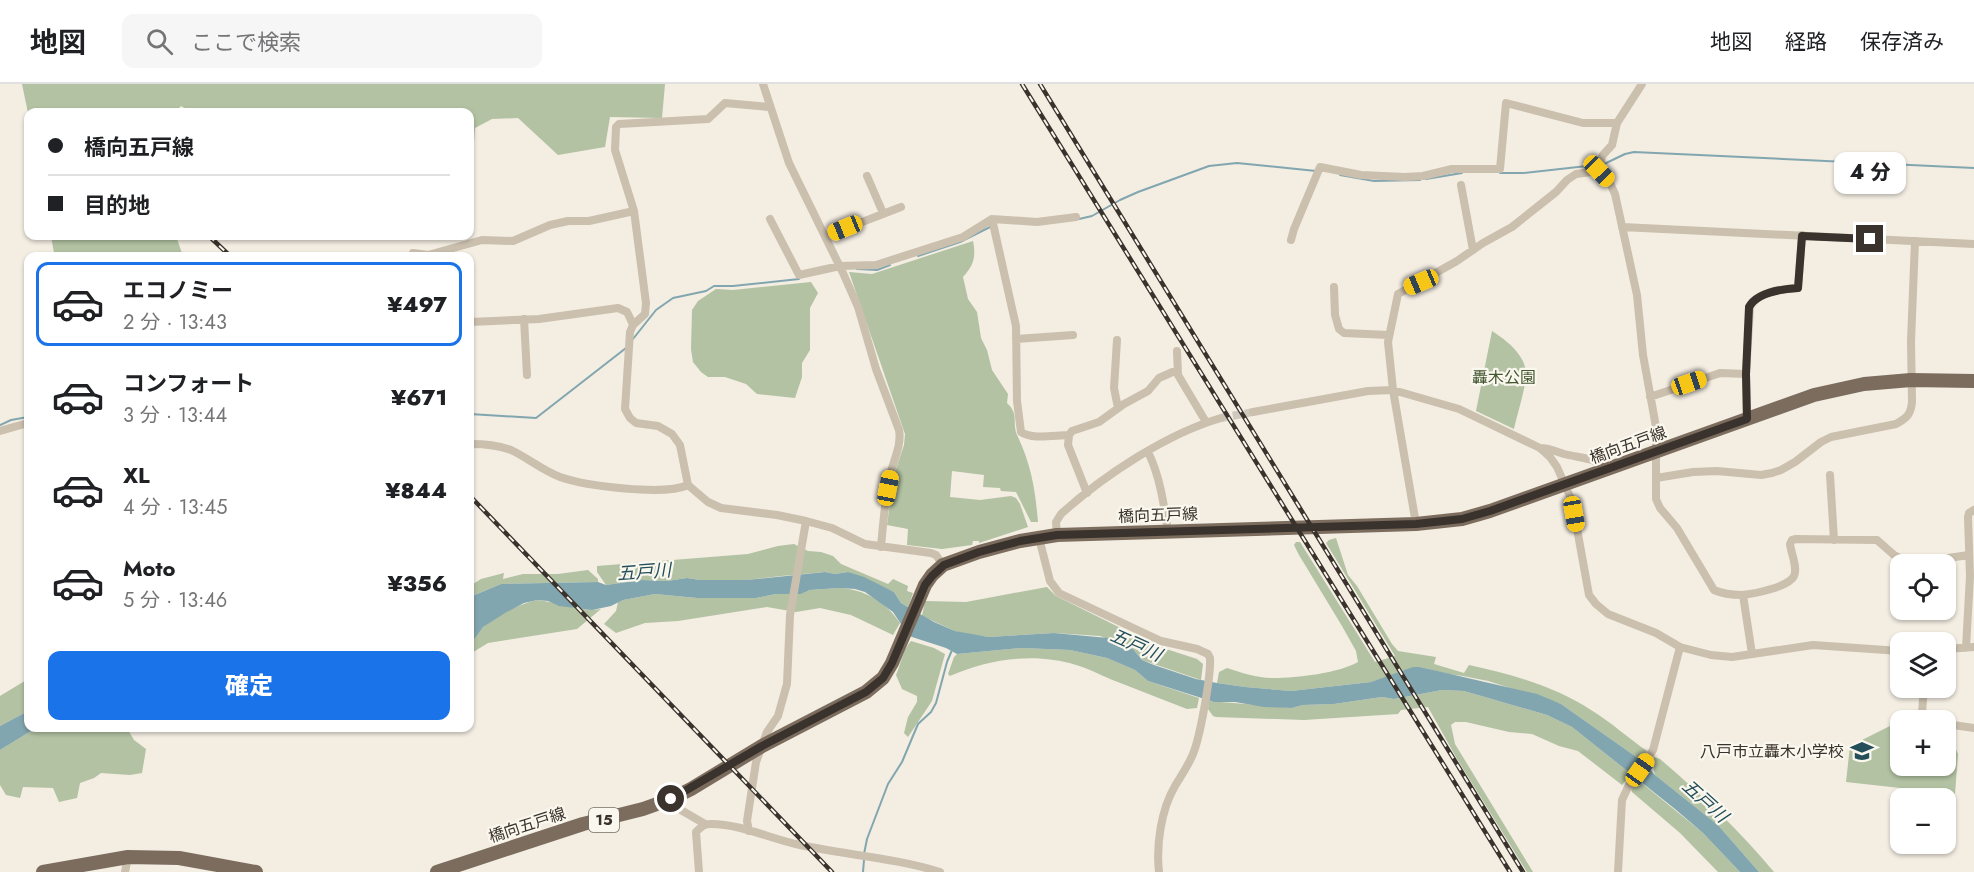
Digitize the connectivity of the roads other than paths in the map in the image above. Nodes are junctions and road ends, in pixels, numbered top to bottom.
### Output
1 (763, 84) edge
2 (1642, 84) edge
3 (770, 107) junction
4 (1617, 123) junction
5 (1599, 171) junction
6 (867, 176) dead end
7 (1461, 185) dead end
8 (901, 207) dead end
9 (634, 212) junction
10 (882, 213) junction
11 (1076, 217) dead end
12 (770, 219) dead end
13 (992, 219) junction
14 (1622, 226) junction
15 (826, 236) junction
16 (1802, 236) junction
17 (1291, 240) dead end
18 (1915, 241) junction
19 (1974, 244) edge
20 (1473, 250) junction
21 (455, 252) edge
22 (840, 266) junction
23 (1334, 286) dead end
24 (524, 319) junction
25 (474, 322) edge
26 (633, 324) junction
27 (1073, 335) dead end
28 (1389, 335) junction
29 (1016, 339) junction
30 (1117, 340) dead end
31 (1177, 351) dead end
32 (1177, 370) junction
33 (1746, 374) junction
34 (527, 375) dead end
35 (1911, 380) junction
36 (1974, 381) edge
37 (1393, 390) junction
38 (1650, 397) junction
39 (1118, 408) junction
40 (1252, 412) tunnel mouth
41 (1221, 418) tunnel mouth
42 (1747, 419) junction
43 (1206, 422) junction
44 (24, 424) edge
45 (0, 431) edge
46 (1069, 435) junction
47 (474, 444) edge
48 (1540, 448) junction
49 (1148, 452) junction
50 (1657, 452) junction
51 (1608, 470) junction
52 (1830, 475) dead end
53 (1656, 478) junction
54 (688, 485) junction
55 (1565, 485) junction
56 (1087, 493) junction
57 (1974, 510) edge
58 (806, 521) junction
59 (1416, 524) junction
60 (1168, 532) junction
61 (1057, 535) junction
62 (1039, 538) junction
63 (1834, 540) junction
64 (881, 547) junction
65 (1969, 555) junction
66 (944, 565) junction
67 (1743, 595) junction
68 (1680, 646) junction
69 (1970, 648) edge
70 (1890, 650) edge
71 (1752, 654) junction
72 (1956, 725) edge
73 (1974, 728) edge
74 (762, 746) junction
75 (671, 799) junction
76 (705, 825) junction
77 (748, 831) junction
78 (128, 857) junction
79 (42, 872) edge
80 (125, 872) edge
81 (255, 872) edge
82 (436, 872) edge
83 (699, 872) edge
84 (940, 872) edge
85 (1159, 872) edge
86 (1618, 872) edge

1 - 3 street
2 - 4 street
3 - 9 street
3 - 15 street
4 - 5 street
4 - 17 street
5 - 14 street
5 - 20 street
6 - 10 street
7 - 20 street
8 - 10 street
9 - 21 street
9 - 26 street
10 - 15 street
11 - 13 street
12 - 22 street
13 - 22 street
13 - 29 street
14 - 16 street
14 - 38 street
15 - 22 street
16 - 18 street
16 - 33 street
18 - 19 street
18 - 35 street
20 - 28 street
22 - 64 street
23 - 28 street
24 - 25 street
24 - 26 street
24 - 34 street
26 - 54 street
27 - 29 street
28 - 37 street
29 - 46 street
30 - 39 street
31 - 32 street
32 - 39 street
32 - 43 street
33 - 38 street
33 - 42 street
35 - 36 main road, 橋向五戸線 / 15
35 - 42 main road, 橋向五戸線 / 15
35 - 53 street
37 - 40 street
37 - 48 street
37 - 59 street
38 - 50 street
39 - 46 street
41 - 43 street
42 - 50 main road, 橋向五戸線 / 15
43 - 49 street
44 - 45 street
46 - 56 street
47 - 54 street
48 - 51 street
48 - 55 street
49 - 56 street
49 - 60 street
50 - 51 main road, 橋向五戸線 / 15
50 - 53 street
51 - 55 main road, 橋向五戸線 / 15
52 - 63 street
53 - 67 street
54 - 58 street
55 - 59 main road, 橋向五戸線 / 15
55 - 68 street
56 - 61 street
57 - 65 street
58 - 64 street
58 - 74 street
59 - 60 main road, 橋向五戸線 / 15
60 - 61 main road, 橋向五戸線 / 15
61 - 62 main road, 橋向五戸線 / 15
62 - 66 main road, 橋向五戸線 / 15
62 - 85 street
63 - 65 street
63 - 67 street
64 - 66 street
65 - 69 street
66 - 74 main road, 橋向五戸線 / 15
67 - 71 street
68 - 71 street
68 - 86 street
70 - 71 street
72 - 73 street
74 - 75 main road, 橋向五戸線 / 15
74 - 77 street
75 - 76 street
75 - 82 main road, 橋向五戸線 / 15
76 - 77 street
76 - 83 street
77 - 84 street
78 - 79 main road
78 - 80 street
78 - 81 main road

